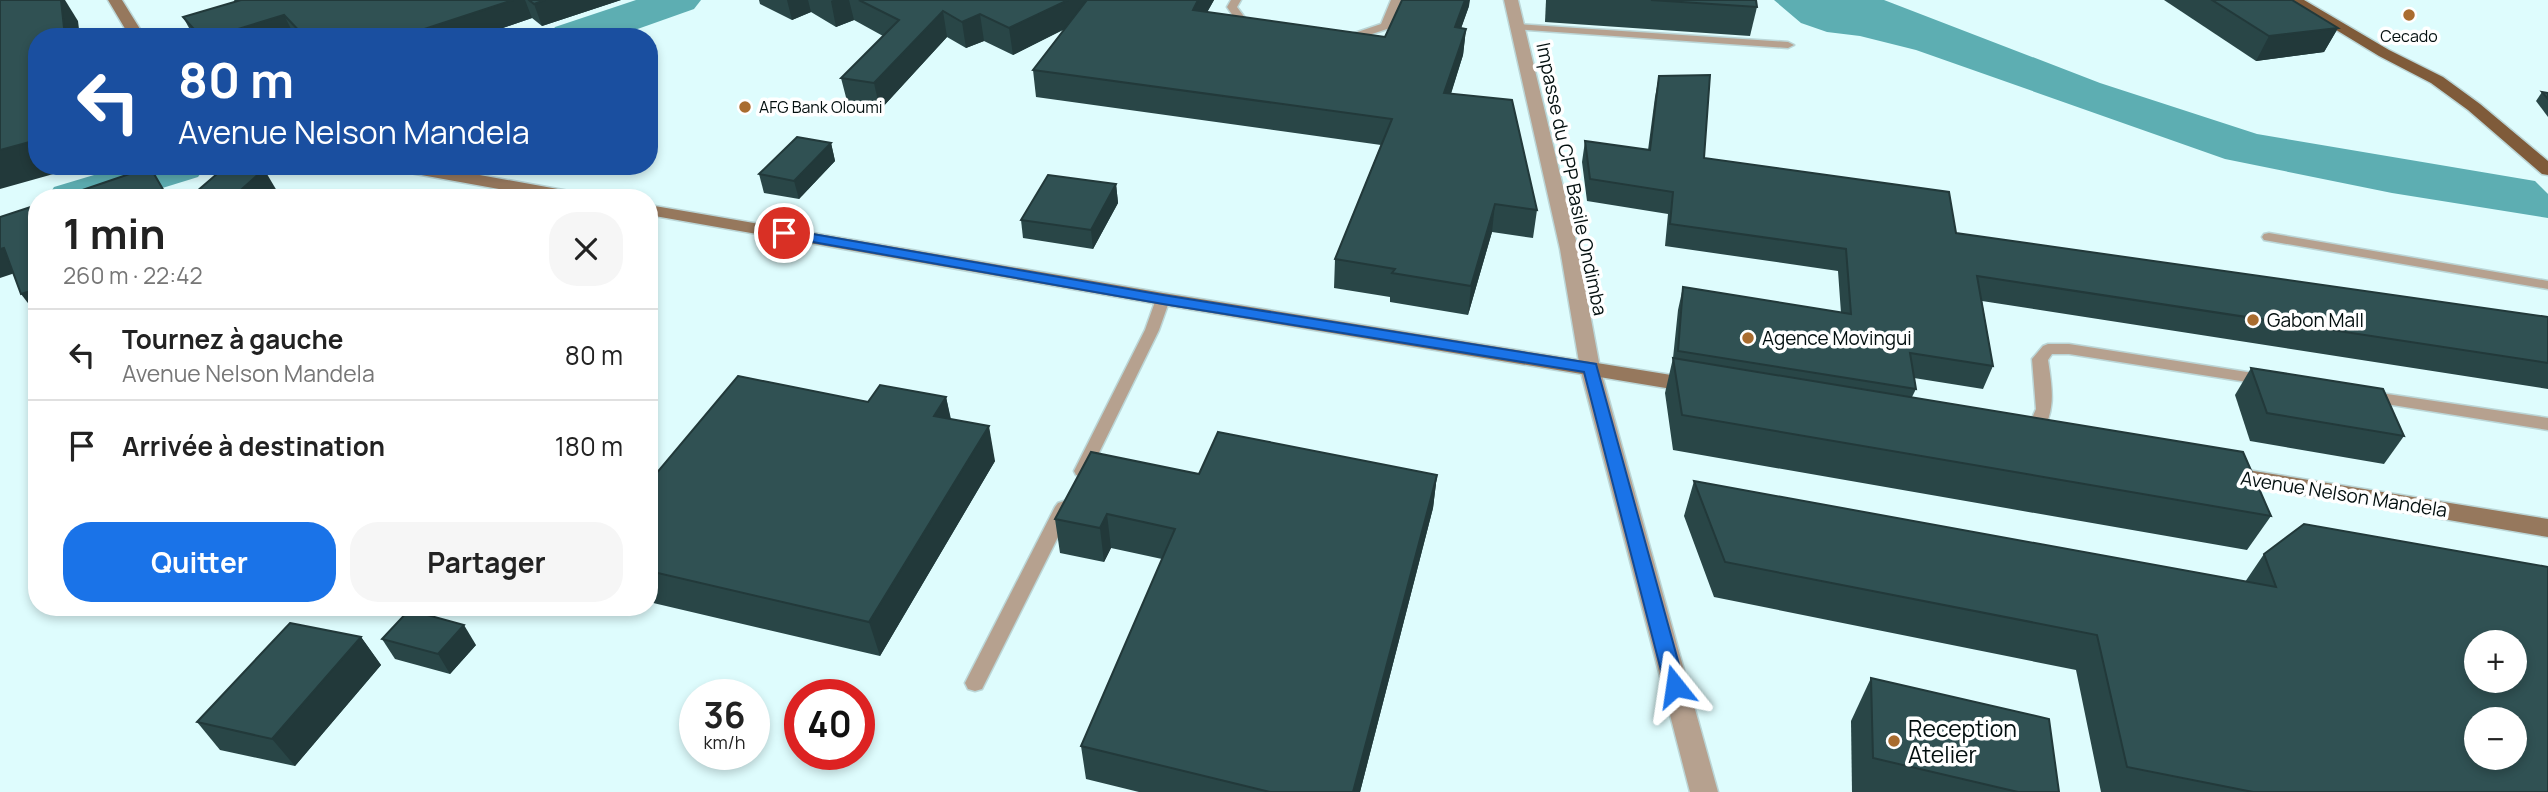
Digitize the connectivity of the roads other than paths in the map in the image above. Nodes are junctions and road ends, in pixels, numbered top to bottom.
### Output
1 (115, 0) edge
2 (1236, 0) edge
3 (1396, 0) edge
4 (1511, 0) edge
5 (2294, 0) edge
6 (2317, 0) edge
7 (1517, 27) junction
8 (132, 28) edge
9 (1261, 31) edge
10 (1326, 39) edge
11 (1788, 45) dead end
12 (2437, 80) junction
13 (2544, 165) edge
14 (451, 175) edge
15 (529, 189) edge
16 (658, 212) edge
17 (2269, 237) dead end
18 (2548, 285) edge
19 (1163, 299) junction
20 (1590, 368) junction
21 (2288, 383) edge
22 (1714, 388) edge
23 (2357, 394) edge
24 (2548, 424) edge
25 (2022, 440) joint
26 (2056, 446) edge
27 (2206, 471) edge
28 (2548, 528) edge
29 (975, 683) dead end
30 (1704, 792) edge

1 - 8 main road
2 - 9 lane
3 - 10 lane
4 - 7 street, Impasse du CPP Basile Ondimba
5 - 12 main road
6 - 12 main road
7 - 11 lane
7 - 20 street, Impasse du CPP Basile Ondimba
12 - 13 main road
14 - 15 main road
16 - 19 main road
17 - 18 lane
19 - 20 main road
19 - 29 lane
20 - 22 main road
20 - 30 street, Impasse du CPP Basile Ondimba
21 - 25 lane
23 - 24 lane
25 - 26 main road
27 - 28 main road, Avenue Nelson Mandela

